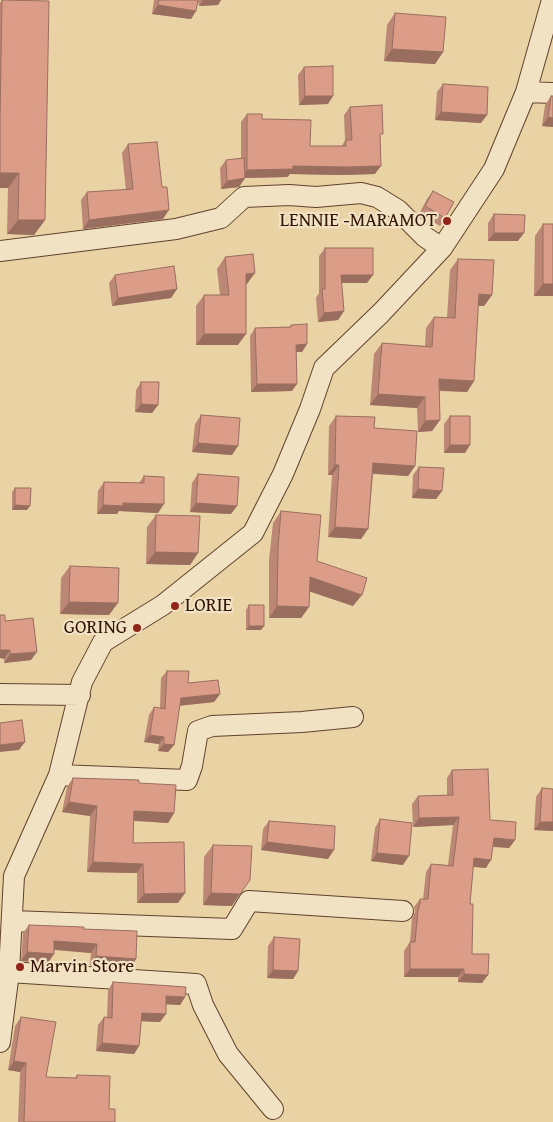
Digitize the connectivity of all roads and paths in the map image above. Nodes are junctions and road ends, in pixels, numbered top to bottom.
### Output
1 (552, 0) edge
2 (526, 92) junction
3 (553, 93) edge
4 (442, 248) junction
5 (0, 250) edge
6 (0, 694) edge
7 (80, 695) junction
8 (353, 717) dead end
9 (59, 775) junction
10 (403, 911) dead end
11 (12, 921) junction
12 (10, 972) junction
13 (0, 1042) edge
14 (273, 1109) dead end

1 - 2 street
2 - 3 street
2 - 4 street
4 - 5 street
4 - 7 street
6 - 7 street
7 - 9 street
8 - 9 street
9 - 11 street
10 - 11 street
11 - 12 street
12 - 13 street
12 - 14 street

